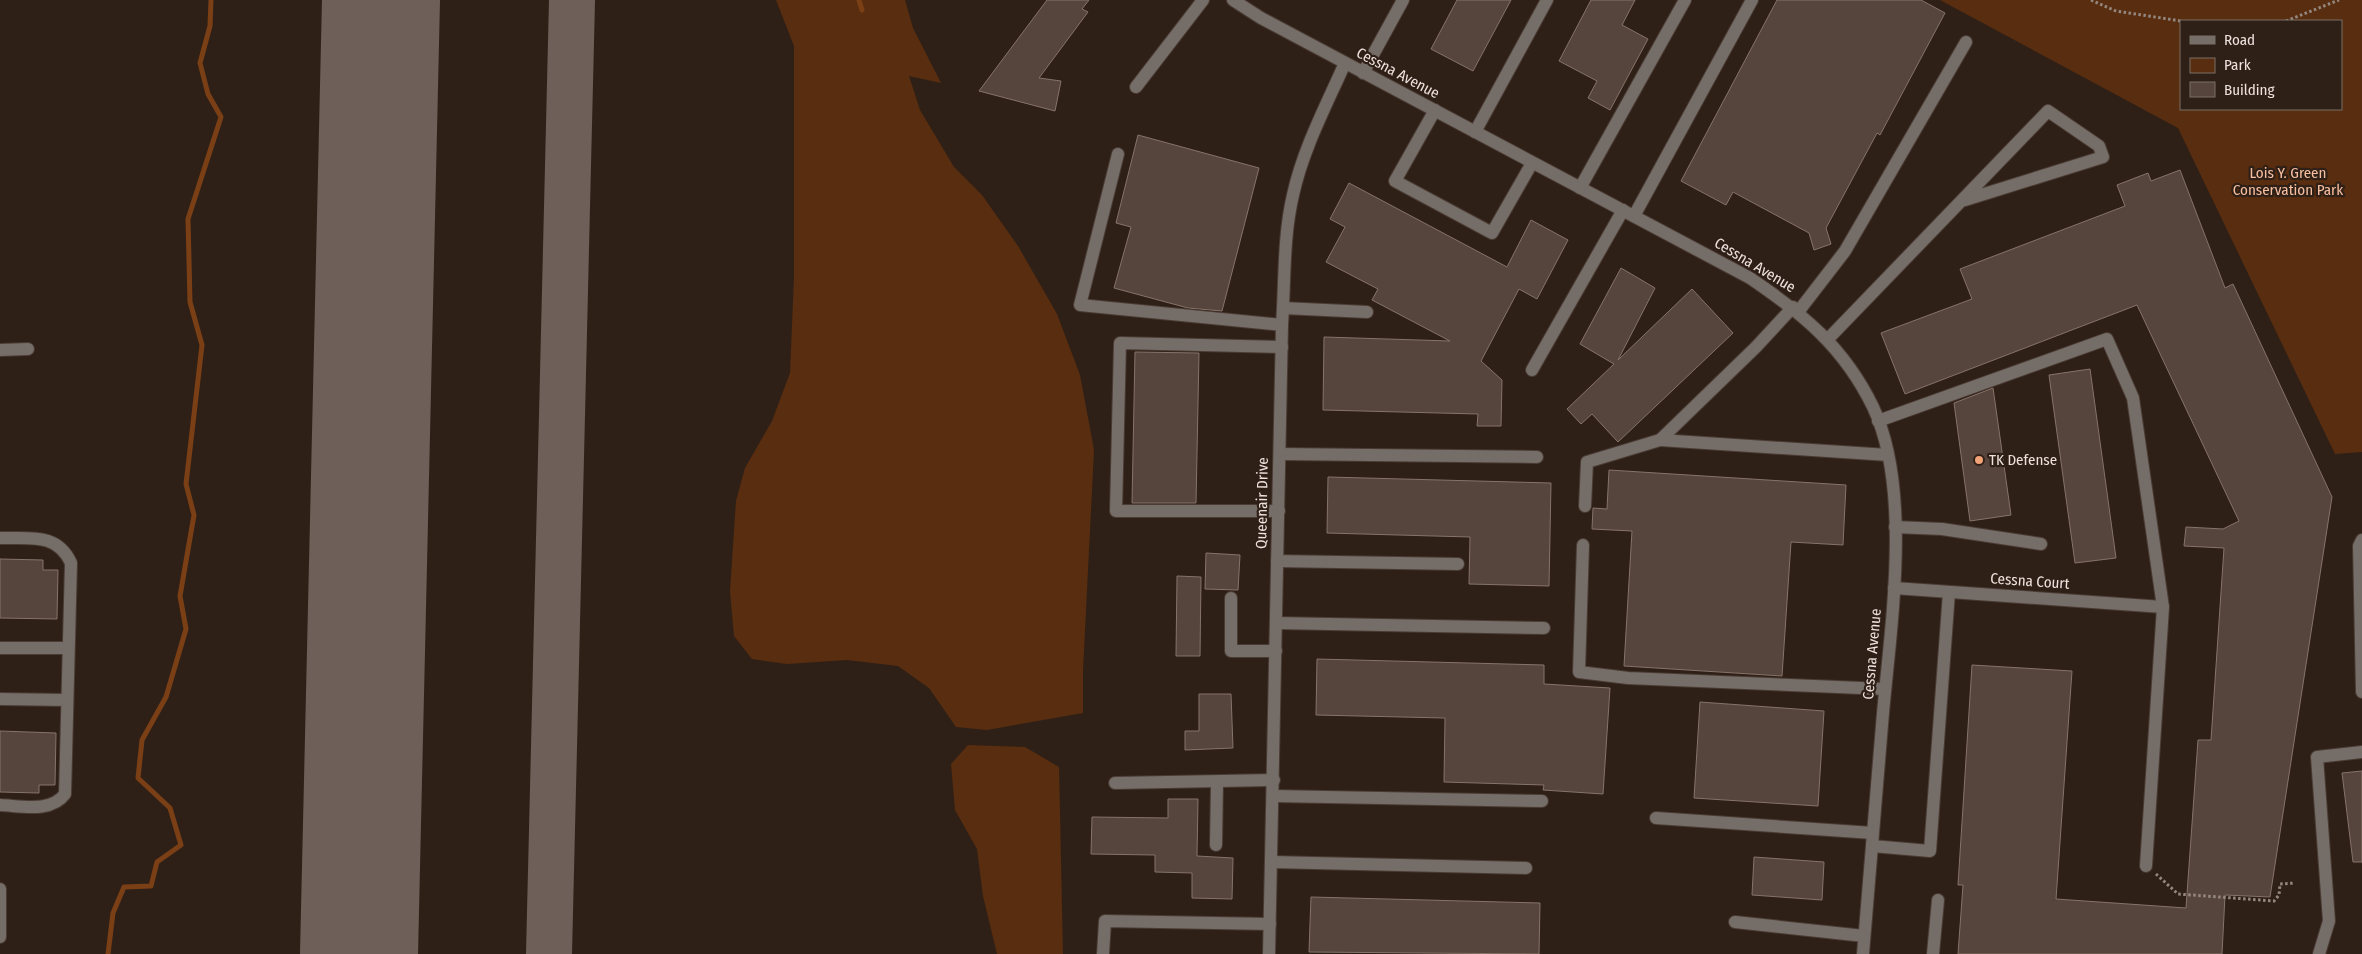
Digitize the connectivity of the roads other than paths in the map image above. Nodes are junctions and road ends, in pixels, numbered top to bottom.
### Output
1 (1203, 0) edge
2 (1233, 0) edge
3 (1403, 0) edge
4 (1547, 0) edge
5 (1685, 0) edge
6 (1752, 0) edge
7 (1966, 42) dead end
8 (1345, 63) junction
9 (1363, 73) junction
10 (1136, 87) dead end
11 (1435, 110) junction
12 (1475, 132) junction
13 (1118, 154) dead end
14 (1532, 163) junction
15 (1580, 188) junction
16 (1965, 200) junction
17 (1628, 213) junction
18 (1283, 308) junction
19 (1795, 310) junction
20 (1367, 312) dead end
21 (1282, 325) junction
22 (1828, 339) junction
23 (1282, 347) junction
24 (28, 349) dead end
25 (0, 350) edge
26 (1532, 370) dead end
27 (1878, 421) junction
28 (1660, 440) junction
29 (1280, 454) junction
30 (1888, 454) junction
31 (1537, 457) dead end
32 (1584, 506) dead end
33 (1279, 511) junction
34 (1895, 527) junction
35 (0, 538) edge
36 (2362, 540) edge
37 (2041, 544) dead end
38 (1583, 545) dead end
39 (1278, 561) junction
40 (1458, 564) dead end
41 (1894, 588) junction
42 (1949, 592) junction
43 (1231, 598) dead end
44 (2163, 607) junction
45 (1276, 623) junction
46 (1544, 628) dead end
47 (0, 648) edge
48 (68, 648) junction
49 (1276, 651) junction
50 (1885, 689) junction
51 (2362, 692) edge
52 (0, 699) edge
53 (66, 700) junction
54 (2362, 752) edge
55 (1274, 780) junction
56 (1217, 782) junction
57 (1115, 784) dead end
58 (1273, 796) junction
59 (1542, 801) dead end
60 (0, 805) edge
61 (1656, 818) dead end
62 (1873, 833) junction
63 (1216, 845) dead end
64 (1872, 846) junction
65 (1272, 862) junction
66 (2146, 866) road end
67 (1526, 868) dead end
68 (0, 889) edge
69 (1938, 900) dead end
70 (1735, 922) dead end
71 (1270, 924) junction
72 (1864, 936) junction
73 (0, 937) edge
74 (1103, 954) edge
75 (1269, 954) edge
76 (1863, 954) edge
77 (1933, 954) edge
78 (2319, 954) edge

1 - 10 street
2 - 8 street, Cessna Avenue
3 - 9 street
4 - 12 street
5 - 15 street
6 - 17 street
7 - 19 street
8 - 9 street, Cessna Avenue
8 - 18 street, Queenair Drive
9 - 11 street, Cessna Avenue
11 - 12 street, Cessna Avenue
11 - 14 street
12 - 14 street, Cessna Avenue
13 - 21 street
14 - 15 street, Cessna Avenue
15 - 17 street, Cessna Avenue
16 - 16 street
16 - 22 street
17 - 19 street, Cessna Avenue
17 - 26 street
18 - 20 street
18 - 21 street, Queenair Drive
19 - 22 street, Cessna Avenue
19 - 28 street
21 - 23 street, Queenair Drive
22 - 27 street, Cessna Avenue
23 - 29 street, Queenair Drive
23 - 33 street
24 - 25 street
27 - 30 street, Cessna Avenue
27 - 44 street
28 - 30 street
28 - 32 street
29 - 31 street
29 - 33 street, Queenair Drive
30 - 34 street, Cessna Avenue
33 - 39 street, Queenair Drive
34 - 37 street
34 - 41 street, Cessna Avenue
35 - 48 street
36 - 51 street
38 - 50 street
39 - 40 street
39 - 45 street, Queenair Drive
41 - 42 street, Cessna Court
41 - 50 street, Cessna Avenue
42 - 44 street, Cessna Court
42 - 64 street
43 - 49 street
44 - 66 street
45 - 46 street
45 - 49 street, Queenair Drive
47 - 48 street
48 - 53 street
49 - 55 street, Queenair Drive
50 - 62 street, Cessna Avenue
52 - 53 street
53 - 60 street
54 - 78 street
55 - 56 street
55 - 58 street, Queenair Drive
56 - 57 street
56 - 63 street
58 - 59 street
58 - 65 street, Queenair Drive
61 - 62 street
62 - 64 street, Cessna Avenue
64 - 72 street, Cessna Avenue
65 - 67 street
65 - 71 street, Queenair Drive
68 - 73 street
69 - 77 street
70 - 72 street
71 - 74 street
71 - 75 street, Queenair Drive
72 - 76 street, Cessna Avenue

